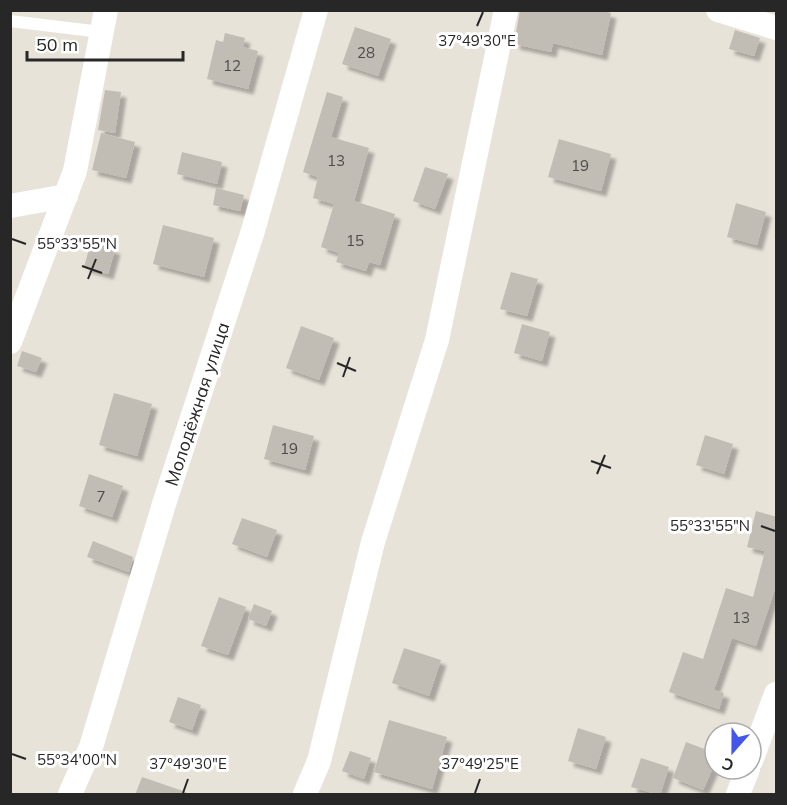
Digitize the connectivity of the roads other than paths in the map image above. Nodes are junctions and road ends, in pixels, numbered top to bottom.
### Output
1 (316, 10) edge
2 (506, 10) edge
3 (718, 10) edge
4 (10, 21) edge
5 (104, 21) edge
6 (777, 28) edge
7 (66, 196) junction
8 (10, 206) edge
9 (10, 342) edge
10 (777, 694) edge
11 (763, 730) edge
12 (70, 795) edge
13 (305, 795) edge

1 - 12 street, Молодёжная улица
2 - 13 street
3 - 6 street
4 - 5 lane
5 - 7 street
7 - 8 street
7 - 9 street
10 - 11 street

